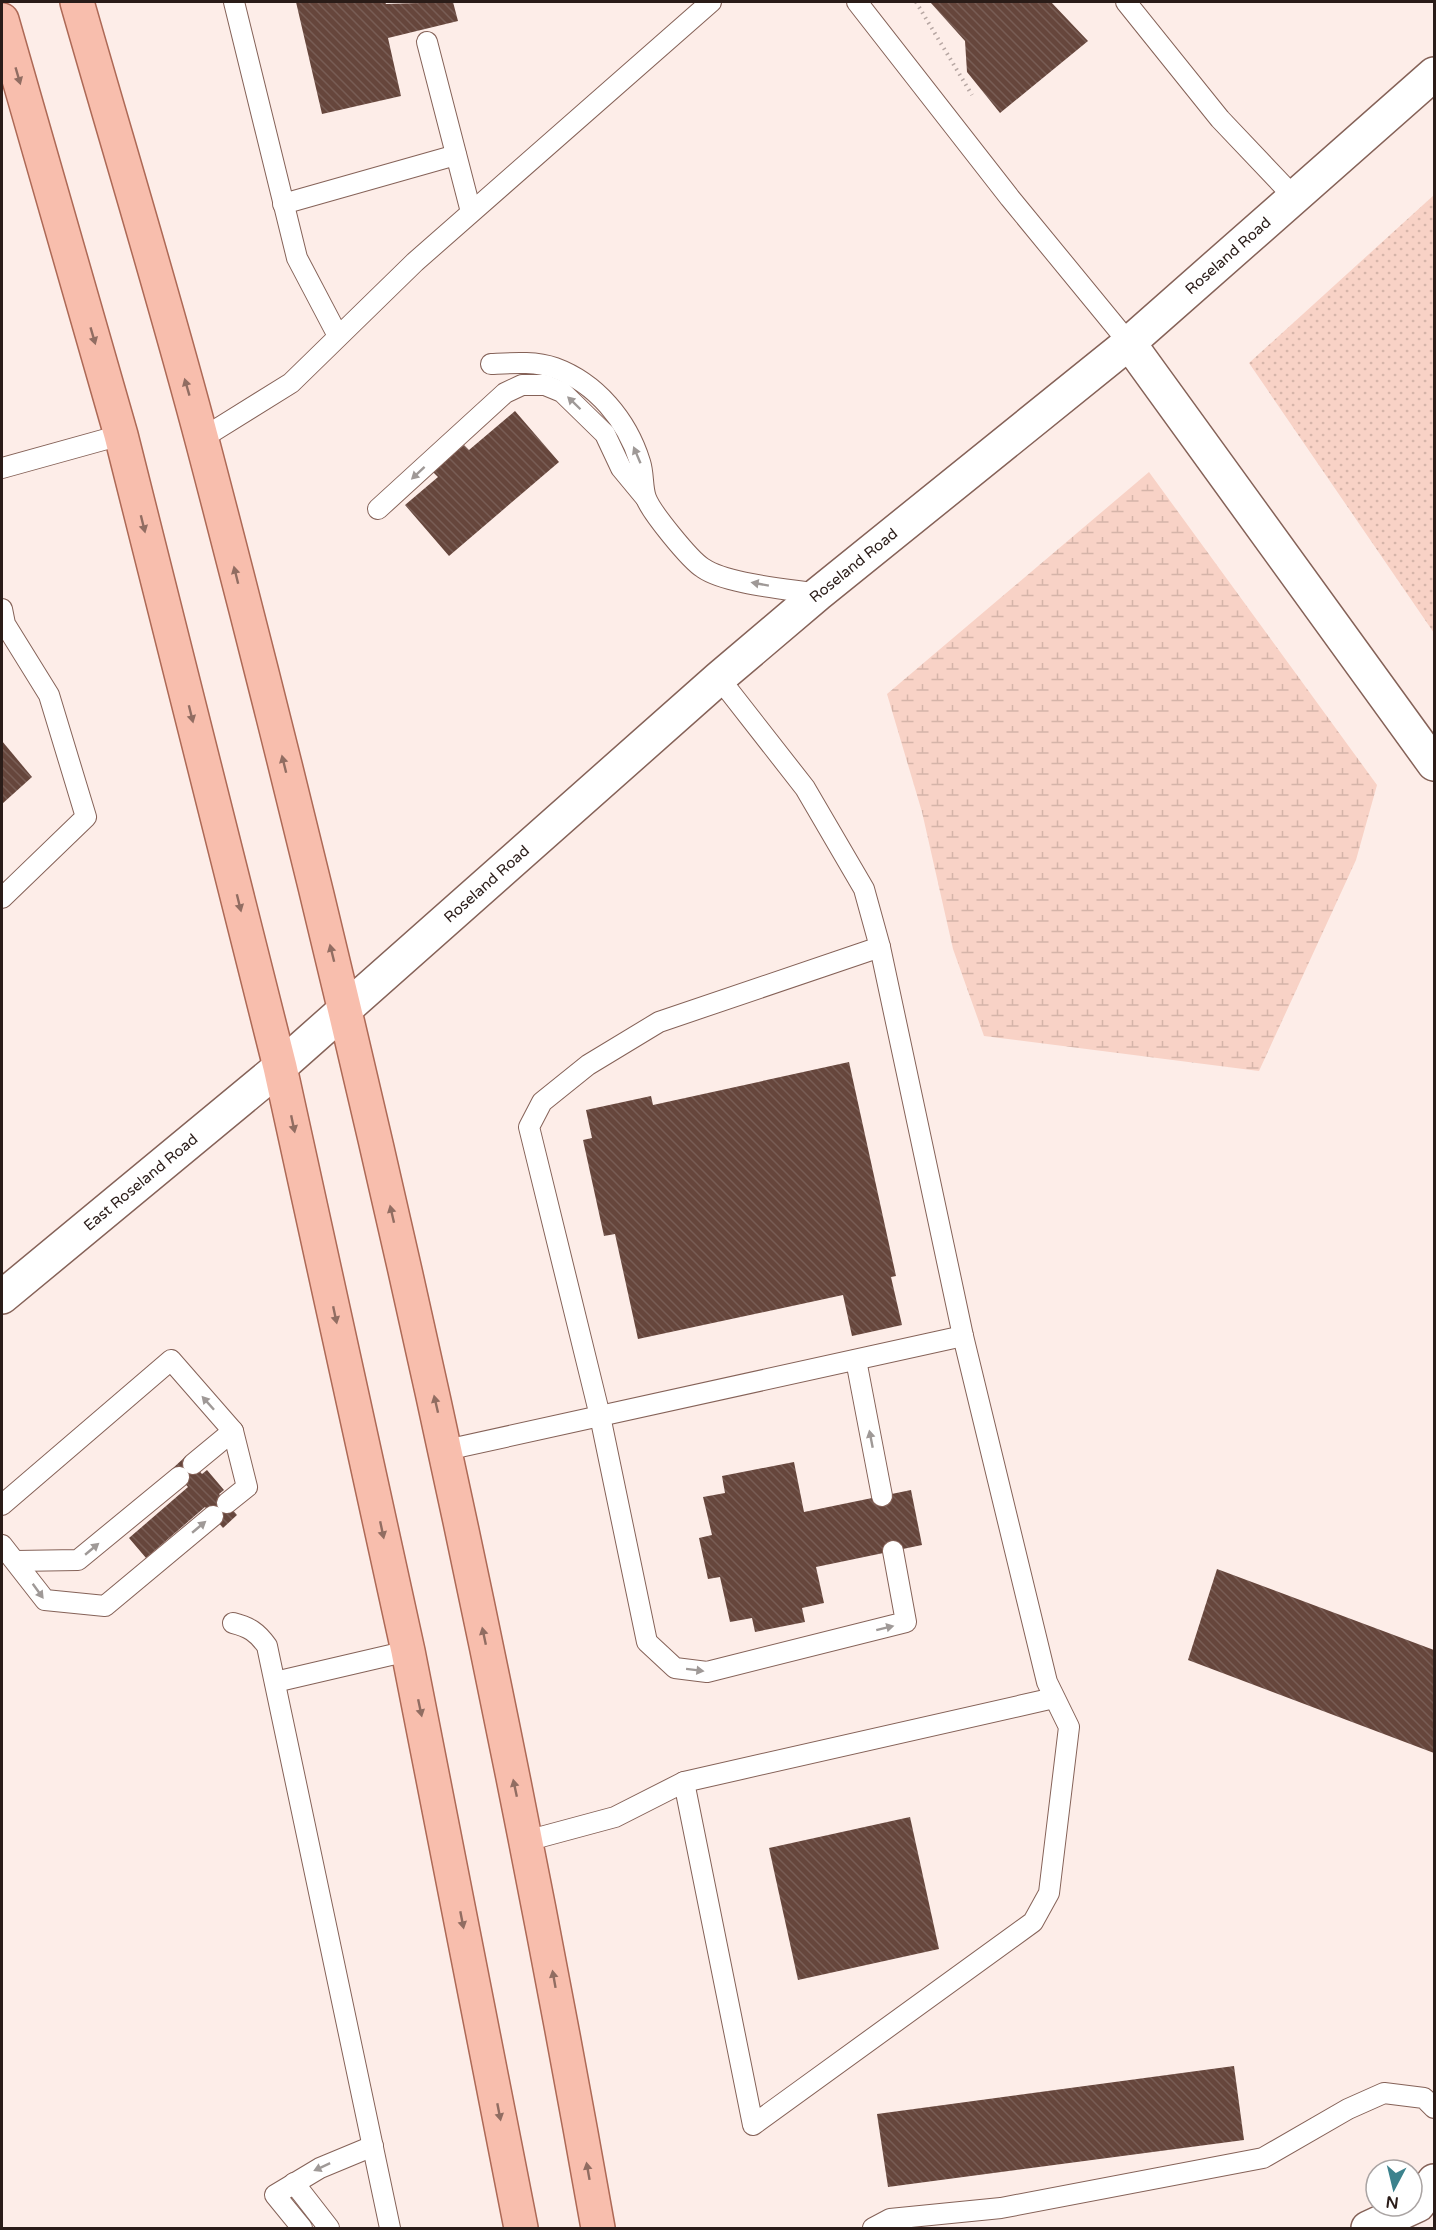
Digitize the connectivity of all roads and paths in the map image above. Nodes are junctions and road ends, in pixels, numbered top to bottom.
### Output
1 (77, 2) edge
2 (234, 2) edge
3 (711, 2) edge
4 (857, 2) edge
5 (916, 2) edge
6 (1126, 2) edge
7 (2, 20) edge
8 (427, 42) dead end
9 (1434, 75) edge
10 (953, 124) junction
11 (456, 155) junction
12 (1294, 197) junction
13 (283, 204) junction
14 (471, 212) junction
15 (338, 336) junction
16 (1129, 343) junction
17 (491, 363) dead end
18 (121, 435) junction
19 (201, 439) junction
20 (2, 468) edge
21 (646, 499) junction
22 (378, 509) dead end
23 (818, 594) junction
24 (2, 609) edge
25 (719, 678) junction
26 (1434, 764) edge
27 (2, 898) edge
28 (880, 947) junction
29 (346, 1010) junction
30 (280, 1067) junction
31 (2, 1295) edge
32 (963, 1336) junction
33 (856, 1360) junction
34 (600, 1416) junction
35 (233, 1431) junction
36 (446, 1450) junction
37 (882, 1496) dead end
38 (2, 1505) edge
39 (2, 1545) edge
40 (893, 1551) dead end
41 (16, 1561) junction
42 (233, 1623) dead end
43 (408, 1651) junction
44 (275, 1682) junction
45 (1054, 1698) junction
46 (684, 1782) junction
47 (526, 1841) junction
48 (1434, 2108) edge
49 (373, 2146) junction
50 (1434, 2181) edge
51 (294, 2183) junction
52 (302, 2229) edge
53 (329, 2229) edge
54 (390, 2229) edge
55 (521, 2229) edge
56 (598, 2229) edge
57 (873, 2229) edge
58 (1368, 2229) edge

19 -> 1 main road
2 - 13 lane
3 - 14 lane
4 - 10 lane
5 - 10 path
6 - 12 lane
7 -> 18 main road
8 - 11 lane
9 - 12 main road, Roseland Road
10 - 16 lane
11 - 13 lane
11 - 14 lane
12 - 16 main road, Roseland Road
13 - 15 lane
14 - 15 lane
15 - 19 lane
16 - 23 main road, Roseland Road
16 - 26 main road
21 -> 17 lane
18 - 20 lane
18 -> 30 main road
29 -> 19 main road
21 -> 22 lane
23 -> 21 lane
23 - 25 main road, Roseland Road
24 - 27 lane
25 - 28 lane
25 - 29 main road, Roseland Road
28 - 32 lane
28 - 34 lane
29 - 30 main road, Roseland Road
36 -> 29 main road
30 - 31 main road, East Roseland Road
30 -> 43 main road
32 - 33 lane
32 - 45 lane
33 - 34 lane
37 -> 33 lane
34 - 36 lane
34 -> 40 lane
35 -> 38 lane
41 -> 35 lane
41 -> 35 lane
47 -> 36 main road
39 - 41 lane
42 - 44 lane
43 - 44 lane
43 -> 55 main road
44 - 49 lane
45 - 46 lane
45 - 46 lane
46 - 47 lane
56 -> 47 main road
48 - 57 lane
49 -> 51 lane
49 - 54 lane
50 - 58 main road
51 - 52 lane
51 - 53 lane

